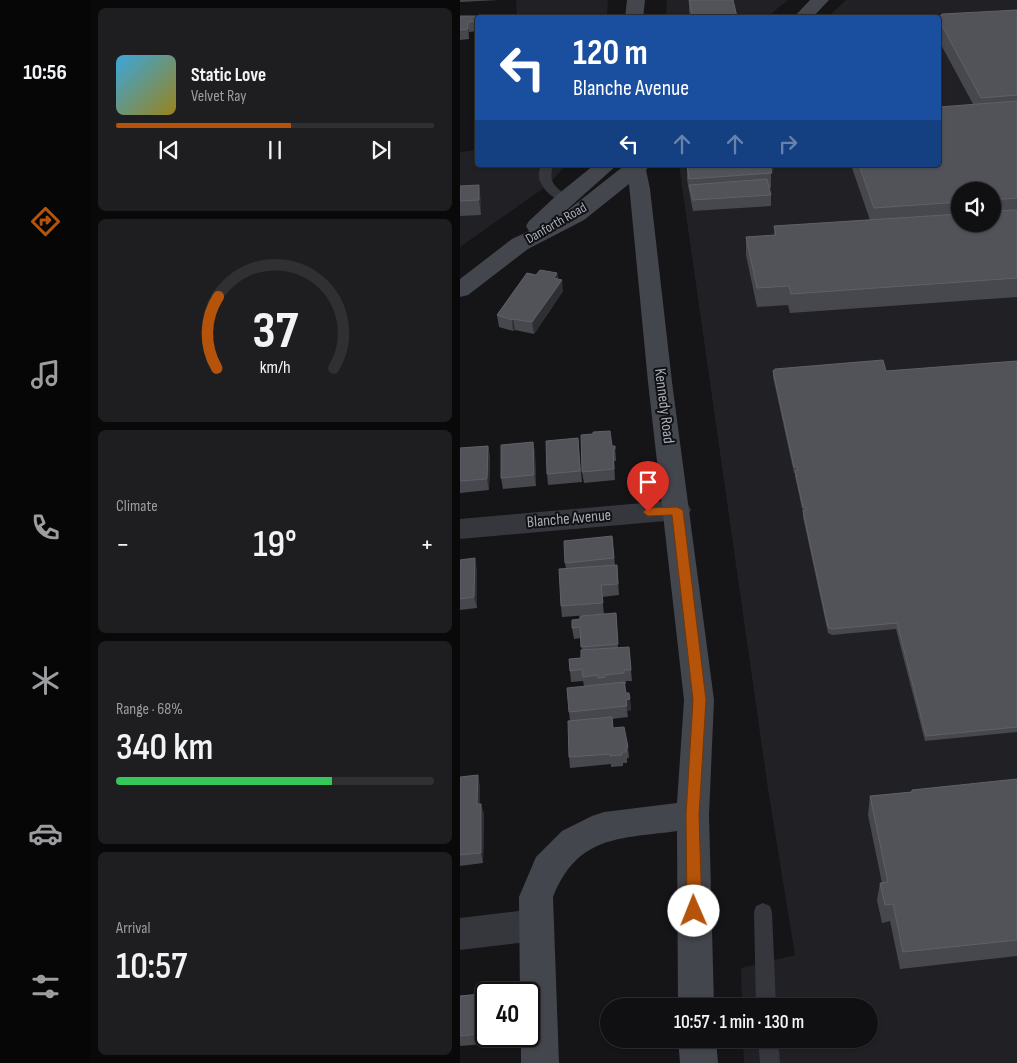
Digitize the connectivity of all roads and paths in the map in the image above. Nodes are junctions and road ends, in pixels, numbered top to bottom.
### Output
1 (636, 0) edge
2 (820, 0) edge
3 (634, 15) edge
4 (804, 15) edge
5 (546, 167) edge
6 (604, 167) edge
7 (636, 167) edge
8 (637, 167) edge
9 (564, 199) junction
10 (520, 244) junction
11 (460, 290) edge
12 (677, 510) junction
13 (460, 529) edge
14 (693, 815) junction
15 (763, 912) dead end
16 (536, 925) junction
17 (460, 934) edge
18 (696, 998) edge
19 (766, 998) edge
20 (698, 1048) edge
21 (769, 1048) edge
22 (540, 1063) edge
23 (699, 1063) edge
24 (770, 1063) edge

1 - 3 street
2 - 4 street
5 - 9 lane
6 - 9 street, Danforth Road
7 - 10 street, Danforth Road
8 - 12 street, Kennedy Road
9 - 10 street, Danforth Road
10 - 11 street, Danforth Road
12 - 13 street, Blanche Avenue
12 - 14 street, Kennedy Road
14 - 16 street
14 - 18 street, Kennedy Road
15 - 19 lane
16 - 17 street
16 - 22 street
20 - 23 street
21 - 24 lane

